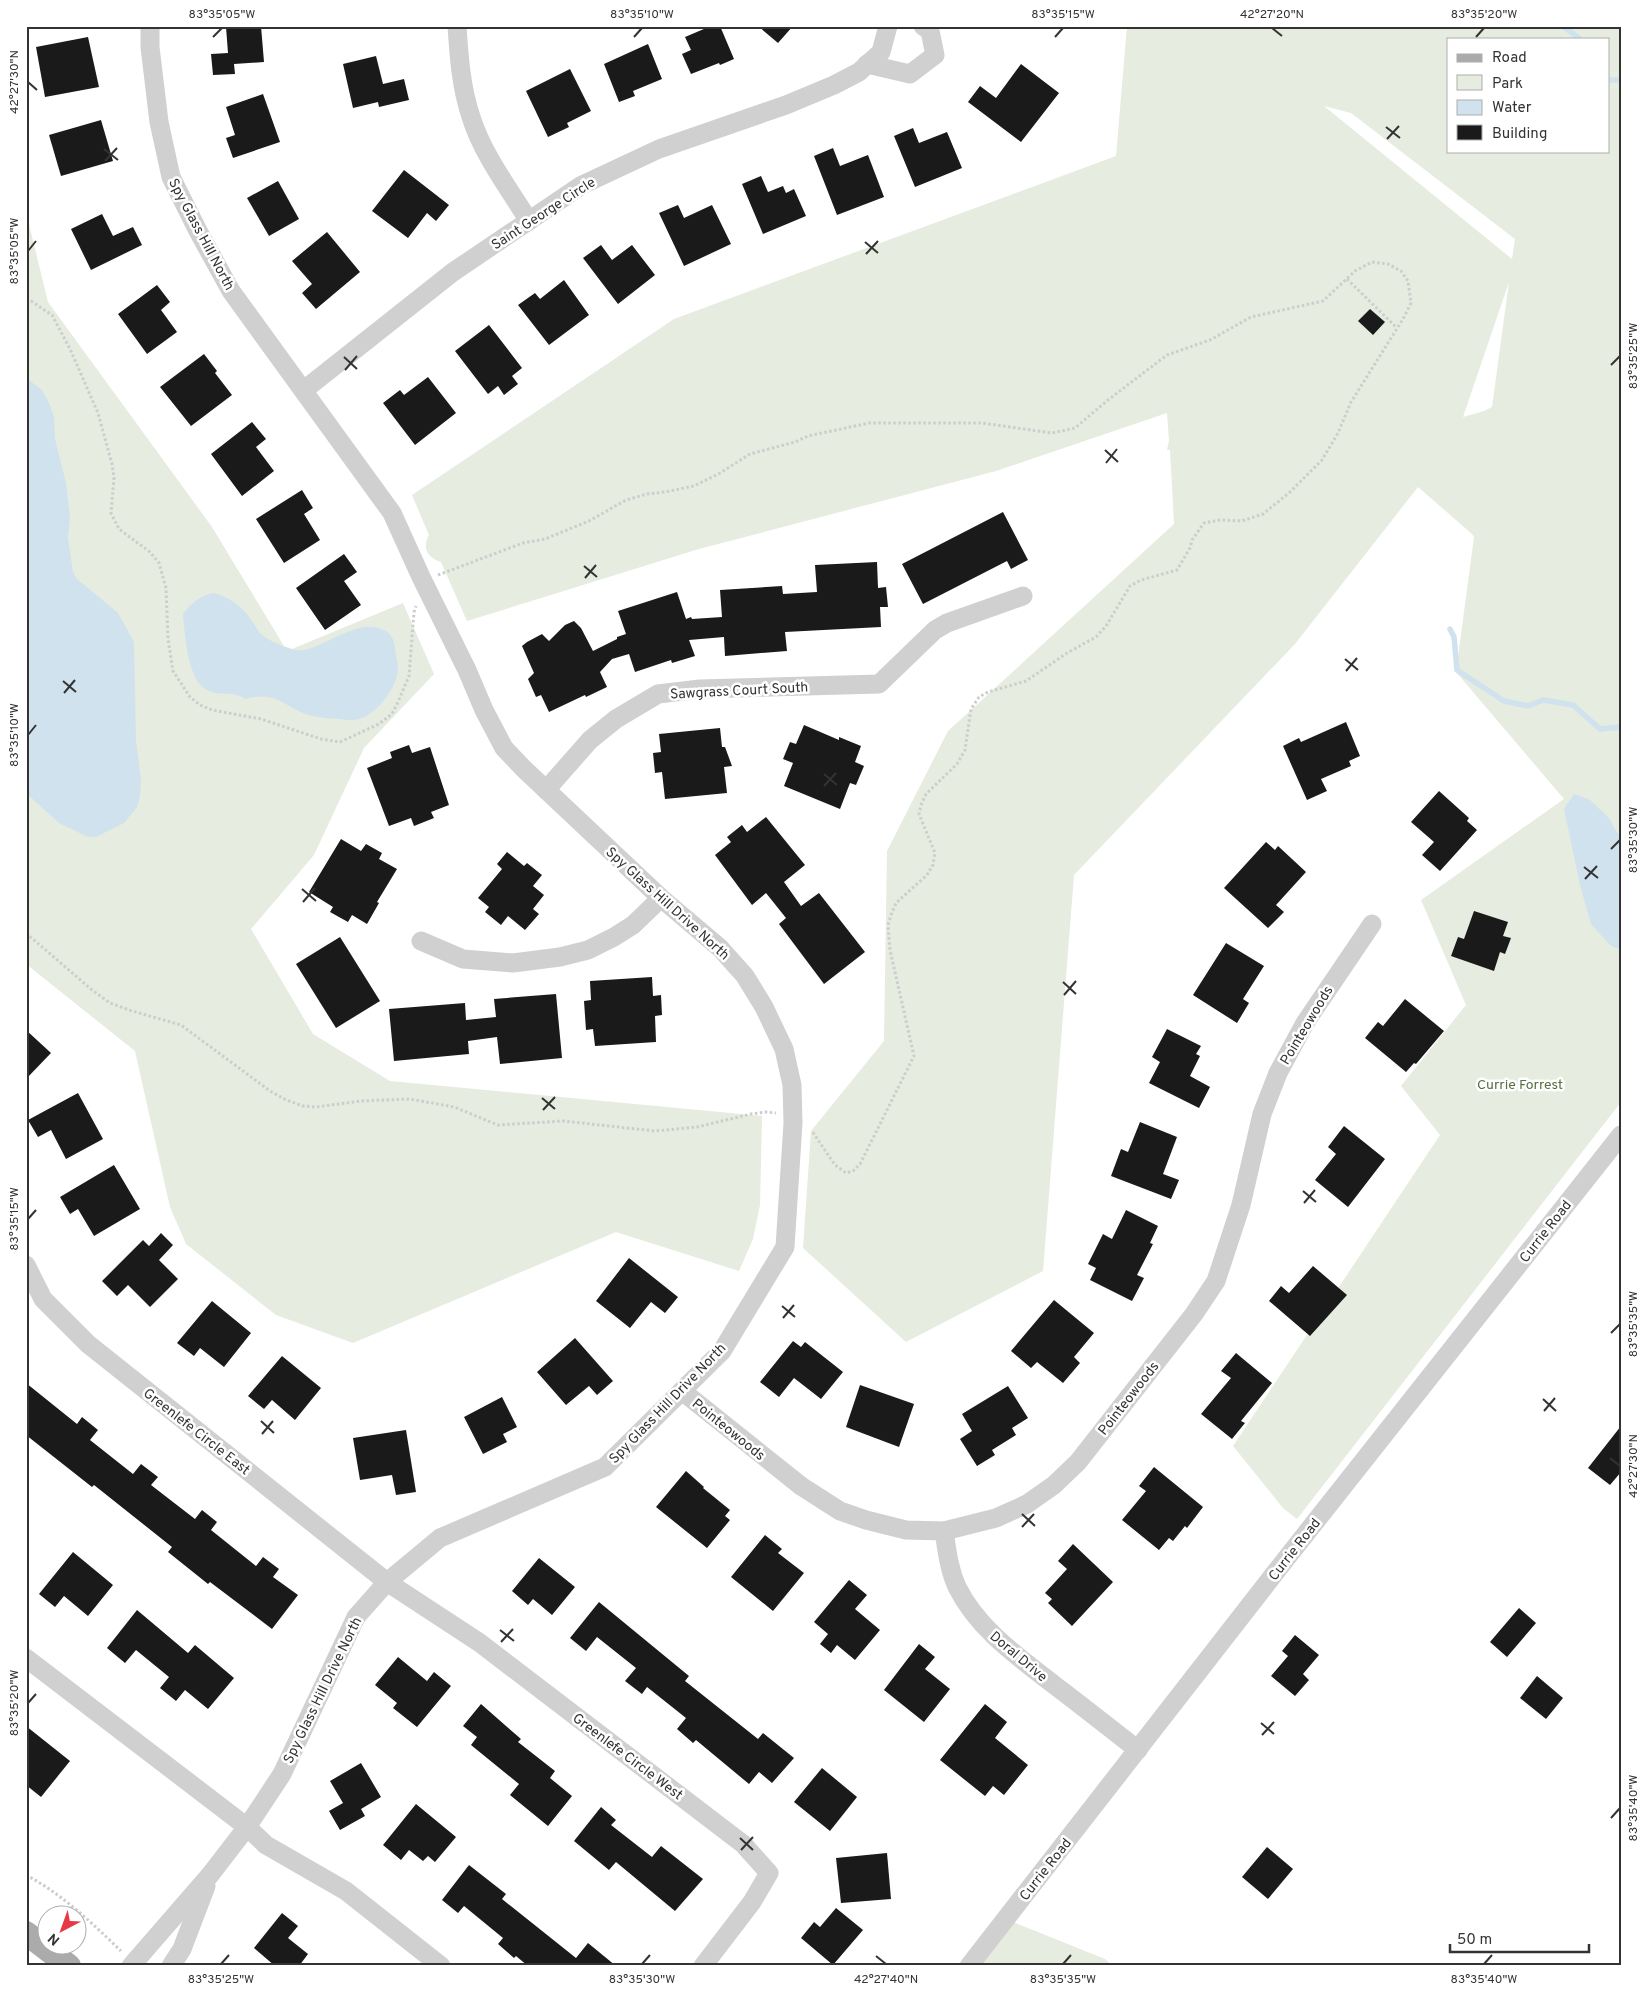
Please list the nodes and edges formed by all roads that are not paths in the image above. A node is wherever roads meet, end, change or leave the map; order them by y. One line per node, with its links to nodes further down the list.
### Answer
1 (150, 26): 7 (street, Spy Glass Hill North)
2 (457, 26): 6 (street)
3 (888, 26): 5 (street, Saint George Circle)
4 (923, 26): 5 (street)
5 (867, 64): 6 (street, Saint George Circle)
6 (529, 221): 7 (street, Saint George Circle)
7 (304, 390): 9 (street, Spy Glass Hill Drive North)
8 (1024, 596): 9 (street, Sawgrass Court South)
9 (546, 790): 10 (street, Spy Glass Hill Drive North)
10 (661, 898): 12 (street); 15 (street, Spy Glass Hill Drive North)
11 (1372, 924): 16 (street, Pointeowoods)
12 (421, 941)
13 (1621, 1135): 19 (street, Currie Road)
14 (26, 1265): 17 (street, Greenlefe Circle East)
15 (682, 1391): 16 (street, Pointeowoods); 17 (street, Spy Glass Hill Drive North)
16 (944, 1531): 19 (street, Doral Drive)
17 (387, 1582): 20 (street, Spy Glass Hill Drive North); 27 (street, Greenlefe Circle West)
18 (26, 1658): 20 (street)
19 (1138, 1750): 28 (street, Currie Road)
20 (247, 1827): 21 (street, Spy Glass Hill Drive North); 26 (street)
21 (210, 1875): 23 (street, Spy Glass Hill Drive North); 25 (street, Spy Glass Hill Drive North)
22 (26, 1933): 24 (main road)
23 (133, 1964)
24 (69, 1966)
25 (171, 1966)
26 (440, 1966)
27 (703, 1966)
28 (969, 1966)

